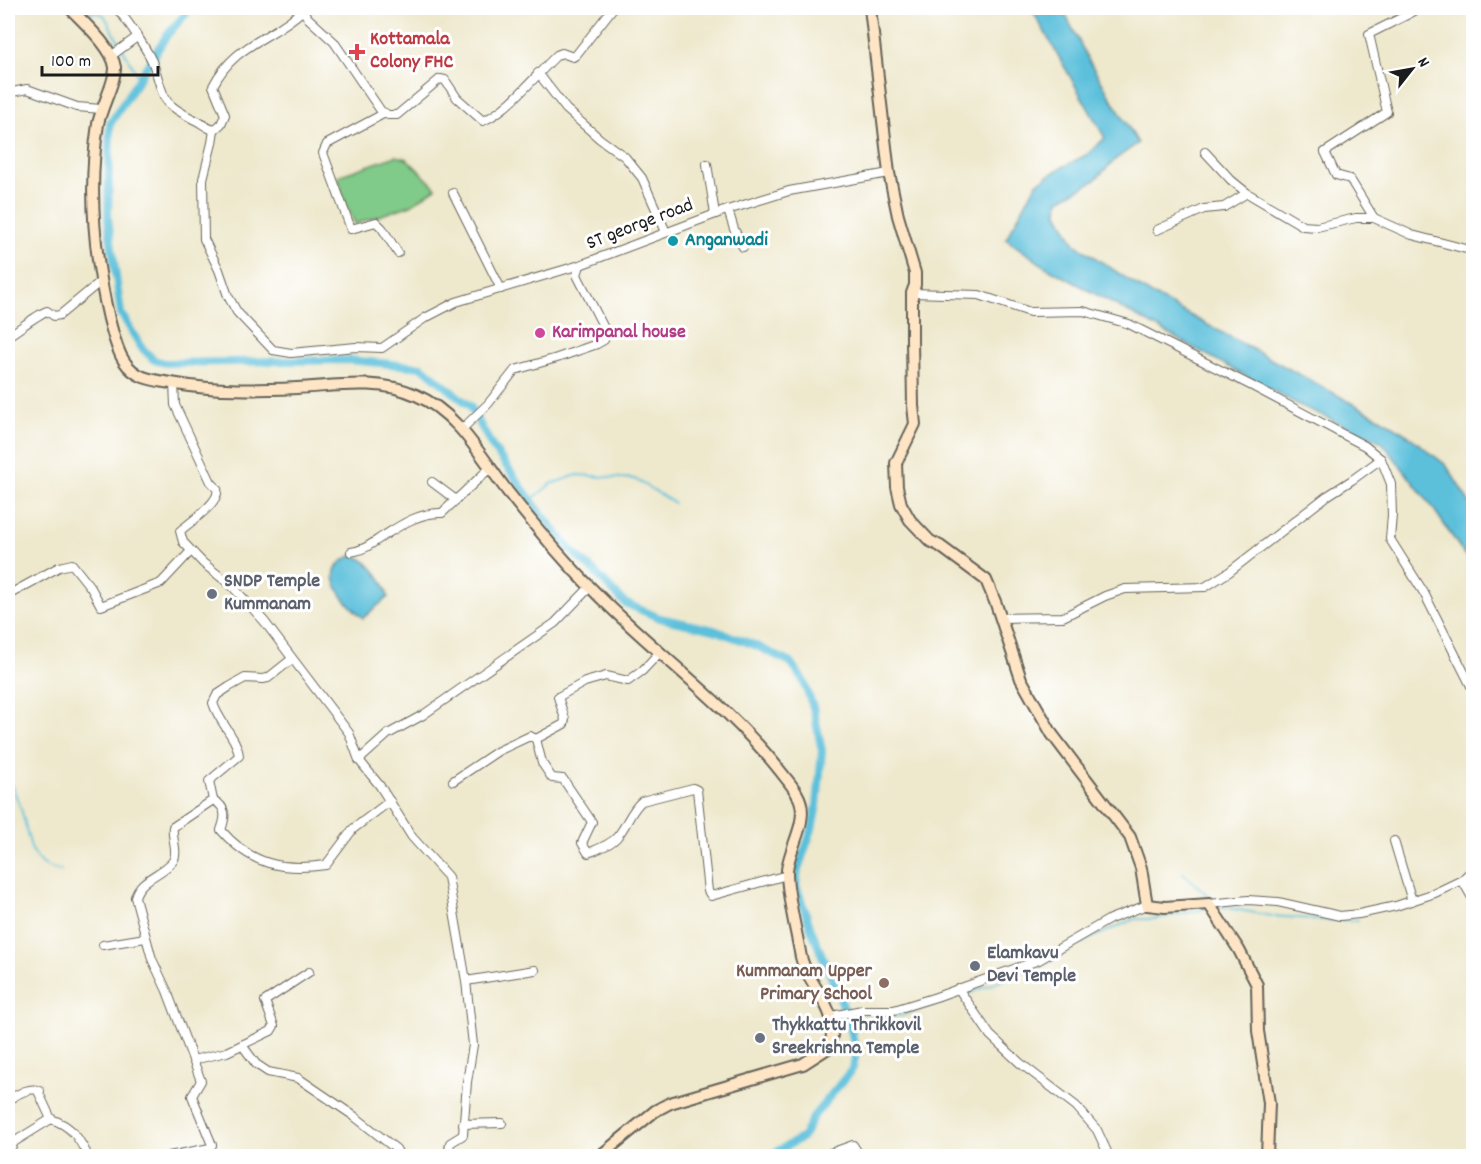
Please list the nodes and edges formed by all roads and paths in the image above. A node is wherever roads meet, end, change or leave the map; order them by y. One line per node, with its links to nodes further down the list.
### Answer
1 (70, 8): 8 (main road)
2 (116, 8): 7 (street)
3 (613, 8): 9 (street)
4 (870, 8): 16 (main road)
5 (1418, 8): 21 (street)
6 (302, 9): 12 (street); 13 (street)
7 (136, 37): 8 (street); 13 (street)
8 (111, 57): 11 (main road)
9 (538, 73): 12 (street); 23 (street)
10 (8, 93): 11 (street)
11 (101, 109): 28 (main road)
12 (385, 114): 26 (street)
13 (214, 130): 29 (street)
14 (1205, 152): 18 (street)
15 (707, 164): 20 (street)
16 (889, 173): 19 (street, ST george road); 30 (main road)
17 (453, 193): 29 (street)
18 (1247, 193): 21 (street); 22 (street)
19 (728, 210): 20 (street, ST george road); 24 (street)
20 (714, 214): 23 (street, ST george road)
21 (1374, 218): 25 (street)
22 (1157, 230)
23 (666, 232): 27 (street, ST george road)
24 (743, 247)
25 (1473, 251)
26 (398, 253)
27 (580, 266): 29 (street); 33 (street, ST george road)
28 (101, 281): 31 (street); 32 (main road)
29 (501, 289)
30 (912, 293): 34 (street); 42 (main road)
31 (8, 336)
32 (174, 383): 33 (main road); 38 (street)
33 (465, 427): 35 (main road)
34 (1381, 459): 42 (street); 45 (street)
35 (490, 467): 37 (street); 40 (main road)
36 (432, 482): 37 (street)
37 (456, 500): 39 (street)
38 (191, 551): 41 (street); 44 (street)
39 (351, 552)
40 (590, 587): 43 (main road); 47 (street)
41 (8, 595)
42 (1000, 618): 57 (main road)
43 (660, 652): 46 (street); 53 (main road)
44 (292, 659): 47 (street); 49 (street)
45 (1473, 692)
46 (536, 739): 48 (street); 53 (street)
47 (360, 760): 50 (street)
48 (453, 781)
49 (213, 800): 50 (street); 59 (street)
50 (390, 801): 63 (street)
51 (1394, 841): 55 (street)
52 (1473, 864): 54 (street)
53 (787, 875): 65 (main road)
54 (1462, 880): 55 (street); 56 (street)
55 (1412, 901): 58 (street)
56 (1473, 901)
57 (1147, 905): 58 (main road); 64 (street)
58 (1212, 905): 82 (main road)
59 (145, 938): 60 (street); 67 (street)
60 (103, 945)
61 (535, 970): 63 (street)
62 (309, 972): 66 (street)
63 (466, 981): 71 (street)
64 (958, 988): 65 (street); 81 (street)
65 (836, 1015): 78 (main road)
66 (242, 1046): 67 (street); 76 (street)
67 (193, 1060): 73 (street)
68 (8, 1100): 69 (street)
69 (51, 1119): 72 (street); 74 (street)
70 (502, 1123): 71 (street)
71 (463, 1124): 77 (street)
72 (8, 1153)
73 (178, 1155): 75 (street)
74 (88, 1156)
75 (169, 1156)
76 (400, 1156)
77 (448, 1156)
78 (600, 1156)
79 (822, 1156): 80 (street)
80 (860, 1156)
81 (1109, 1156)
82 (1267, 1156)

